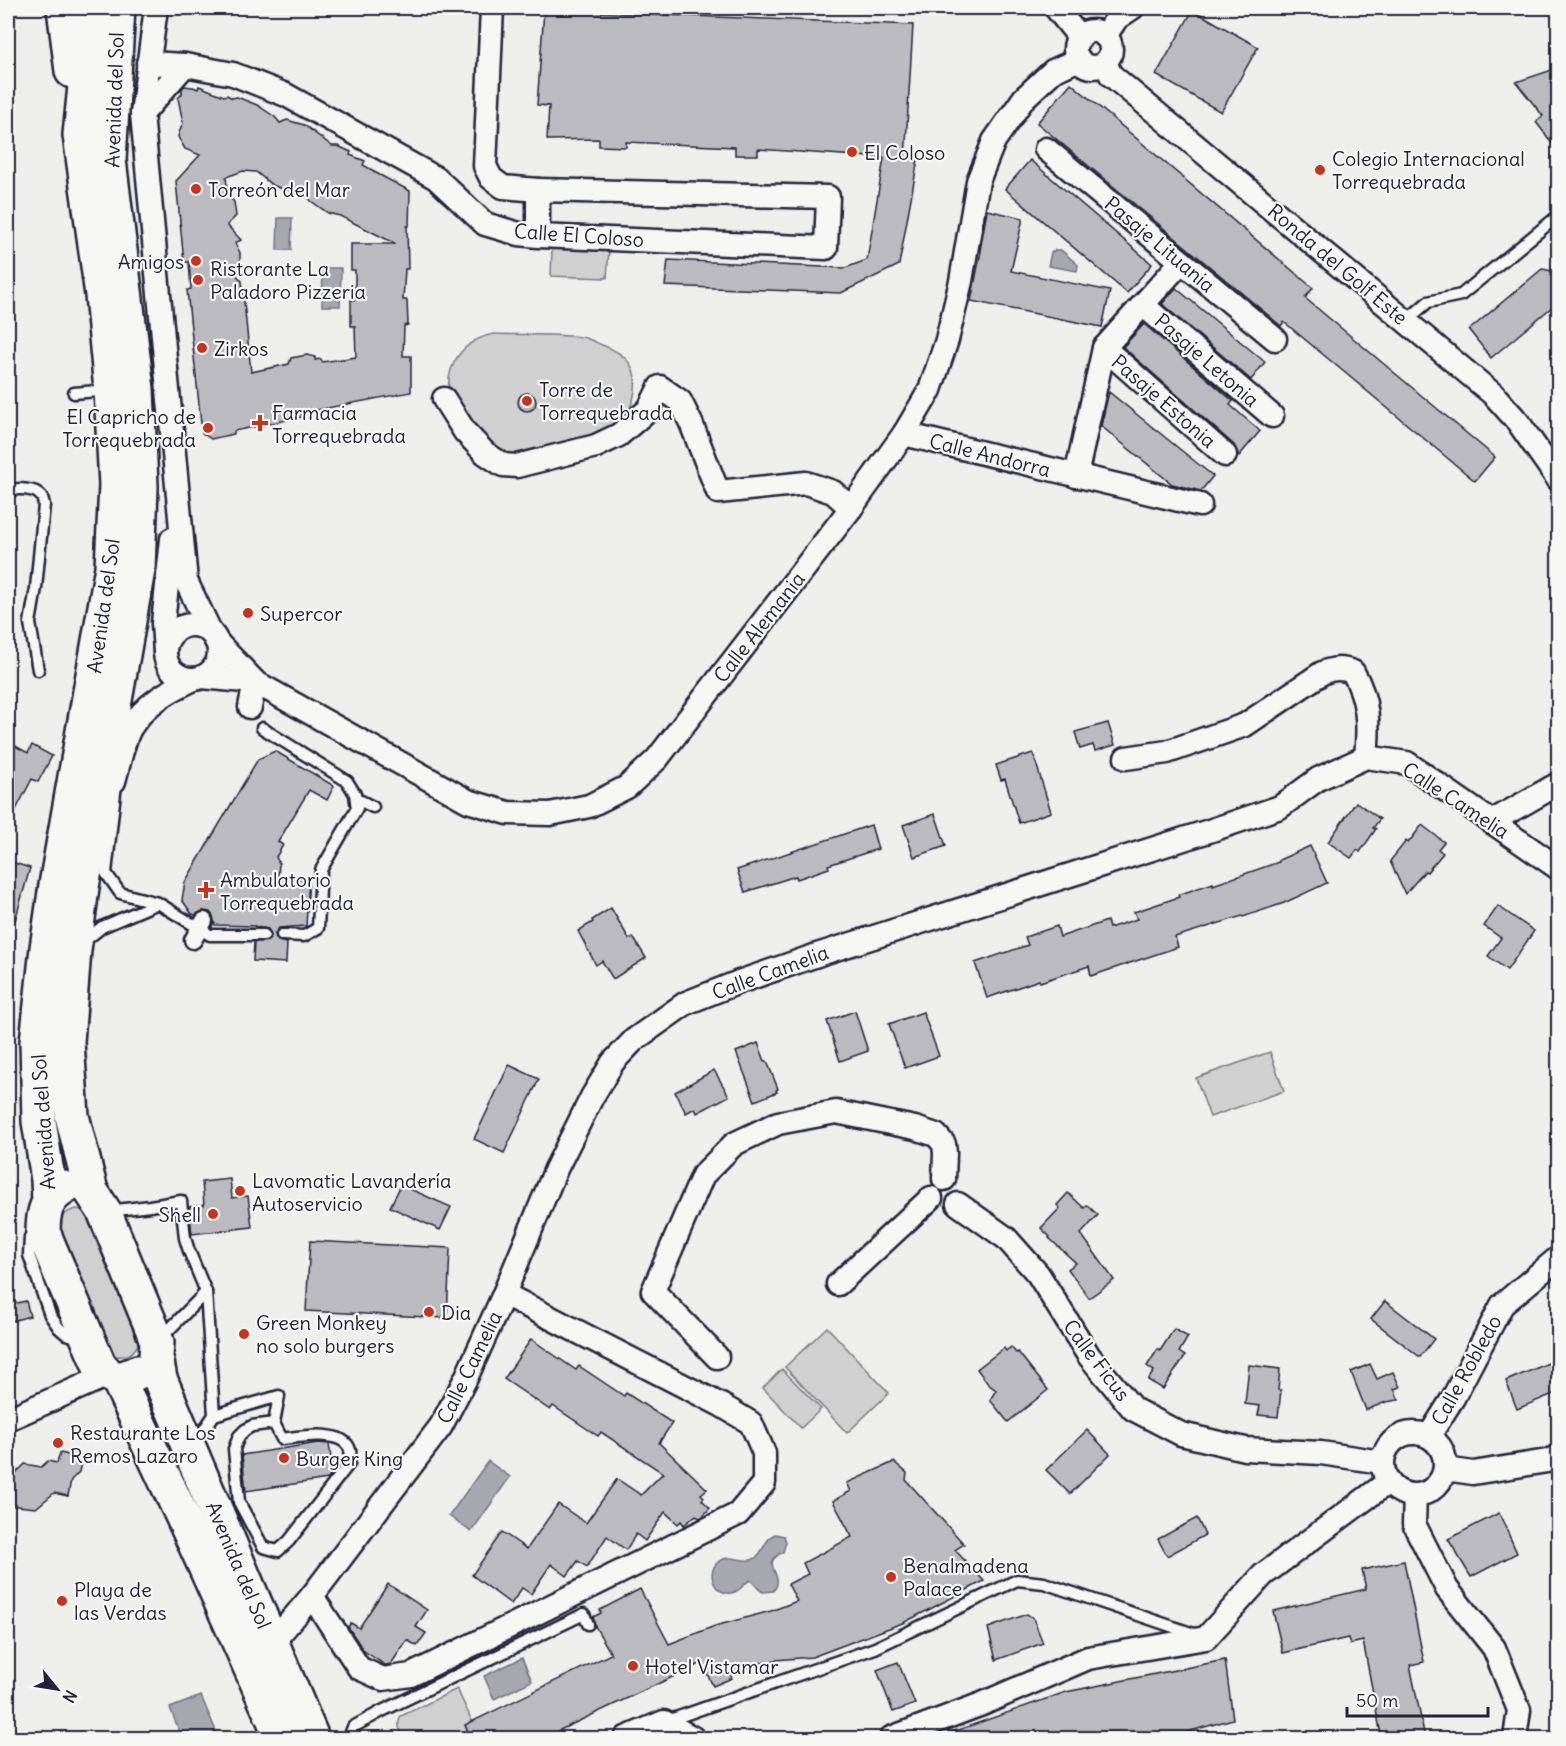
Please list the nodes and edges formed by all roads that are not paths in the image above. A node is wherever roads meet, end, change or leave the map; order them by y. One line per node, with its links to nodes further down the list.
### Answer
1 (64, 8): 14 (main road)
2 (93, 8): 14 (main road, Avenida del Sol)
3 (118, 8): 51 (main road, Avenida del Sol)
4 (492, 8): 16 (street)
5 (1056, 8): 9 (street)
6 (1132, 8): 8 (street)
7 (155, 14): 10 (street); 12 (street)
8 (1105, 36): 9 (street); 11 (street)
9 (1079, 48): 11 (street); 28 (street, Calle Alemania)
10 (148, 63): 12 (street, Calle El Coloso); 13 (street)
11 (1105, 63): 21 (street, Ronda del Golf Este)
12 (185, 65): 13 (street); 18 (street, Calle El Coloso)
13 (142, 114): 32 (street)
14 (81, 135): 24 (main road, Avenida del Sol)
15 (1046, 149): 19 (street, Pasaje Lituania)
16 (538, 190): 18 (street); 18 (street, Calle El Coloso)
17 (1558, 216): 21 (lane)
18 (528, 235)
19 (1181, 262): 20 (street, Calle Andorra); 22 (street, Pasaje Lituania)
20 (1143, 305): 23 (street, Calle Andorra); 27 (street, Pasaje Letonia)
21 (1406, 321): 31 (street, Ronda del Golf Este)
22 (1275, 339)
23 (1104, 348): 29 (street, Pasaje Estonia); 30 (street, Calle Andorra)
24 (111, 390): 25 (lane); 60 (main road, Avenida del Sol)
25 (74, 393)
26 (444, 399): 35 (street)
27 (1272, 416)
28 (904, 434): 30 (street, Calle Andorra); 35 (street, Calle Alemania)
29 (1225, 455)
30 (1076, 476): 34 (street, Calle Andorra)
31 (1558, 478)
32 (178, 481): 36 (street); 37 (street)
33 (8, 491): 38 (lane)
34 (1200, 505)
35 (851, 508): 40 (street, Calle Alemania)
36 (214, 637): 37 (street); 39 (street); 40 (street)
37 (165, 652): 39 (street)
38 (38, 670)
39 (198, 678): 40 (street, Calle Alemania); 45 (street)
40 (255, 682): 41 (street)
41 (250, 706)
42 (262, 728): 47 (lane)
43 (1366, 757): 44 (street); 49 (street, Calle Camelia); 64 (street, Calle Camelia)
44 (1126, 758)
45 (118, 767): 51 (street); 52 (lane)
46 (1558, 784): 49 (street)
47 (356, 801): 48 (lane); 54 (lane)
48 (373, 807)
49 (1491, 822): 50 (street, Calle Camelia)
50 (1558, 868)
51 (82, 887): 55 (main road, Avenida del Sol)
52 (158, 903): 53 (lane); 55 (lane)
53 (264, 935)
54 (282, 935)
55 (74, 950): 58 (main road, Avenida del Sol)
56 (944, 1179): 57 (street); 59 (street); 66 (street)
57 (931, 1198): 59 (street); 62 (street)
58 (98, 1201): 60 (main road); 63 (lane); 65 (main road, Avenida del Sol)
59 (958, 1204): 75 (street, Calle Ficus)
60 (46, 1209): 67 (main road, Avenida del Sol)
61 (1558, 1258): 71 (street, Calle Robledo)
62 (838, 1284)
63 (206, 1292): 65 (lane); 68 (lane)
64 (504, 1294): 77 (street, Calle Camelia); 77 (street)
65 (156, 1350): 67 (main road); 72 (main road, Avenida del Sol)
66 (717, 1357)
67 (113, 1377): 69 (street); 82 (main road, Avenida del Sol)
68 (214, 1415): 70 (lane); 72 (lane)
69 (8, 1419)
70 (274, 1423): 70 (lane)
71 (1429, 1436): 74 (street); 75 (street)
72 (189, 1446): 80 (main road, Avenida del Sol)
73 (1558, 1457): 74 (street)
74 (1445, 1469): 76 (street)
75 (1385, 1472): 76 (street); 79 (street)
76 (1415, 1496): 88 (street)
77 (312, 1596): 80 (street, Calle Camelia)
78 (588, 1624): 84 (lane)
79 (1206, 1638): 81 (lane); 87 (street)
80 (272, 1643): 83 (main road, Avenida del Sol)
81 (664, 1722): 85 (street); 86 (street)
82 (282, 1738)
83 (312, 1738)
84 (349, 1738)
85 (626, 1738)
86 (693, 1738)
87 (891, 1738)
88 (1515, 1738)

